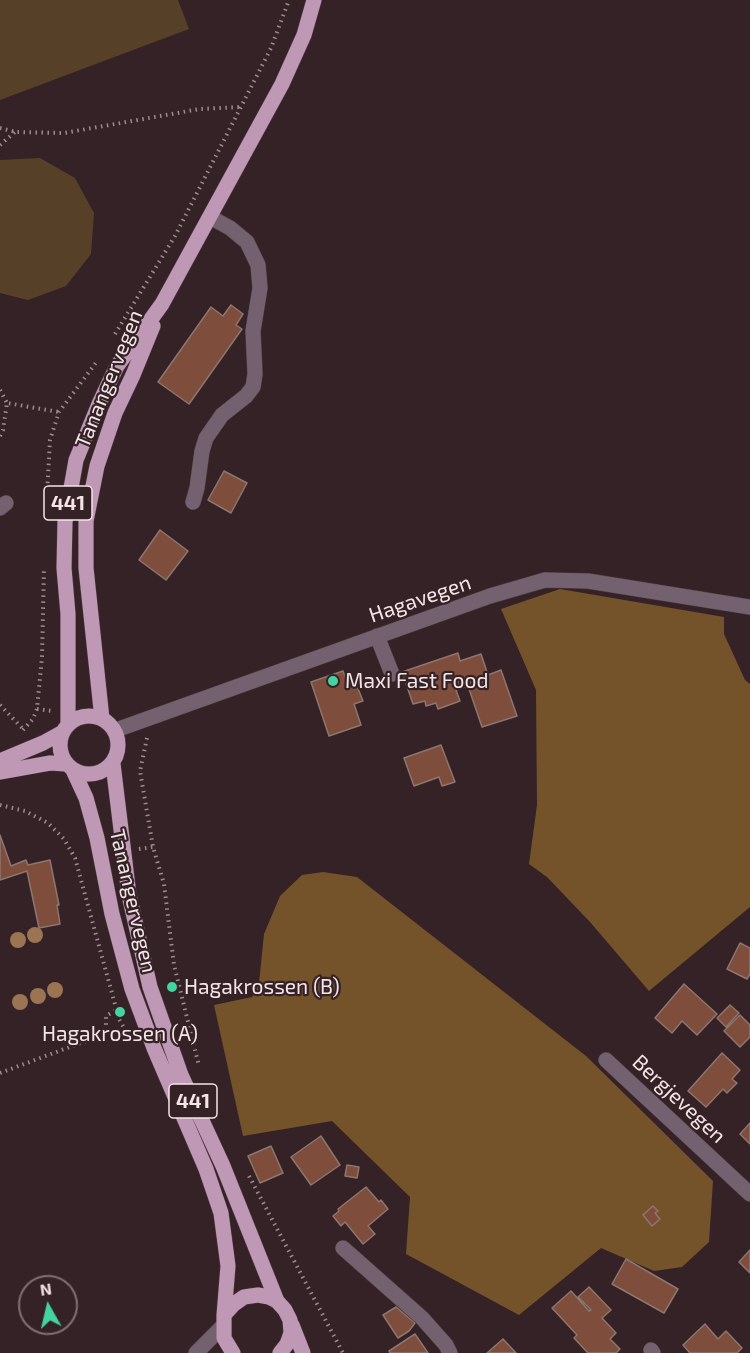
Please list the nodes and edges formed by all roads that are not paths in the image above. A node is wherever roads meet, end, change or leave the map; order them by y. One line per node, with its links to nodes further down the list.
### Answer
1 (314, 0): 2 (main road, Tanangervegen / 441)
2 (210, 217): 3 (main road, Tanangervegen / 441); 4 (street)
3 (162, 304): 8 (main road, Tanangervegen / 441); 9 (main road, Tanangervegen / 441)
4 (193, 502)
5 (750, 607): 6 (street, Hagavegen)
6 (377, 636): 7 (street); 10 (street, Hagavegen)
7 (392, 674)
8 (102, 719): 9 (main road); 10 (main road)
9 (66, 728): 11 (main road); 13 (main road, 441)
10 (116, 730): 12 (main road, 441)
11 (0, 761)
12 (113, 764): 13 (main road); 18 (main road, Tanangervegen / 441)
13 (70, 767): 14 (main road); 19 (main road, Tanangervegen / 441)
14 (0, 772)
15 (606, 1060): 16 (street, Bergjevegen)
16 (750, 1194)
17 (343, 1248): 25 (street)
18 (277, 1301): 19 (main road); 20 (main road, 441)
19 (223, 1320): 21 (street); 22 (main road, 441)
20 (290, 1320): 23 (main road); 24 (main road, 441)
21 (196, 1353)
22 (233, 1353)
23 (280, 1353)
24 (303, 1353)
25 (450, 1353)

